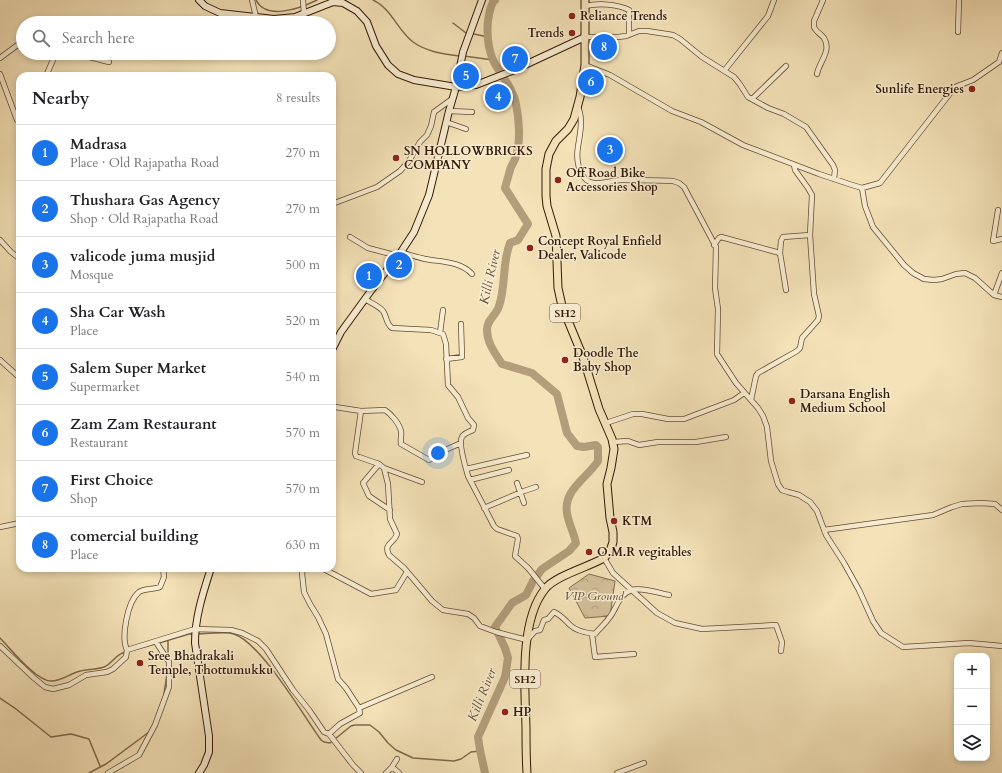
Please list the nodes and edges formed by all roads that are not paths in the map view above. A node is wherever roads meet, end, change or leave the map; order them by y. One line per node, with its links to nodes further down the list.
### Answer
1 (199, 0): 11 (main road)
2 (252, 0): 12 (street)
3 (303, 0): 10 (street)
4 (482, 0): 29 (main road)
5 (774, 0): 25 (street)
6 (823, 0): 28 (street)
7 (959, 0): 14 (street)
8 (343, 2): 10 (main road); 29 (main road)
9 (585, 3): 15 (street); 16 (main road, SH2)
10 (304, 14): 13 (main road)
11 (244, 16)
12 (256, 16)
13 (297, 16)
14 (958, 32)
15 (629, 35): 16 (street); 25 (street)
16 (585, 37): 23 (main road, SH2); 29 (main road)
17 (16, 46): 19 (street)
18 (1002, 53): 40 (street)
19 (0, 58)
20 (53, 60): 26 (street)
21 (102, 60): 22 (street)
22 (110, 62)
23 (585, 65): 32 (main road, SH2); 38 (street)
24 (786, 66): 31 (street)
25 (724, 71): 31 (street)
26 (48, 72)
27 (0, 74): 35 (street)
28 (817, 74)
29 (456, 87): 30 (main road)
30 (454, 98): 33 (main road); 41 (street)
31 (752, 100): 39 (street)
32 (577, 105): 47 (street); 68 (main road, SH2)
33 (449, 112): 34 (street); 36 (main road)
34 (472, 112)
35 (16, 117)
36 (446, 122): 37 (street); 49 (main road)
37 (466, 129)
38 (794, 165): 39 (street); 43 (street)
39 (834, 180): 40 (street)
40 (862, 188): 54 (street)
41 (336, 202)
42 (998, 210): 45 (street)
43 (810, 235): 48 (street); 65 (street)
44 (350, 236): 49 (street)
45 (1002, 239)
46 (0, 240): 50 (street)
47 (714, 244): 48 (street); 64 (street)
48 (780, 253): 53 (street)
49 (400, 254): 52 (street); 56 (main road)
50 (16, 256)
51 (1002, 273): 54 (street)
52 (472, 274)
53 (786, 290)
54 (994, 295): 55 (street)
55 (1002, 297)
56 (365, 299): 59 (street); 60 (main road)
57 (443, 310): 59 (street)
58 (461, 324): 61 (street)
59 (440, 333): 61 (street)
60 (336, 342)
61 (446, 359): 71 (street)
62 (0, 360): 63 (street)
63 (16, 374)
64 (744, 393): 65 (street); 68 (street)
65 (751, 400): 88 (street)
66 (336, 407): 67 (street)
67 (361, 411): 71 (street); 73 (street)
68 (606, 423): 70 (main road, SH2)
69 (726, 437): 70 (street)
70 (612, 442): 89 (main road, SH2)
71 (461, 443): 75 (street)
72 (527, 455): 75 (street)
73 (379, 464): 74 (street); 84 (street)
74 (384, 468): 78 (street); 84 (street)
75 (466, 469): 77 (street)
76 (509, 470): 77 (street)
77 (470, 480): 83 (street)
78 (422, 482)
79 (517, 483): 81 (street)
80 (536, 487): 81 (street)
81 (521, 492): 82 (street); 83 (street)
82 (524, 503)
83 (484, 508): 95 (street)
84 (390, 510): 94 (street)
85 (1002, 510): 88 (street)
86 (16, 524): 87 (street)
87 (0, 527)
88 (824, 530): 103 (street)
89 (604, 558): 95 (main road, SH2); 96 (street)
90 (163, 572): 104 (street)
91 (209, 572): 98 (main road)
92 (303, 572): 108 (street)
93 (330, 572): 94 (street)
94 (407, 572): 100 (street)
95 (545, 589): 100 (main road, SH2)
96 (632, 590): 97 (street); 99 (street); 105 (street)
97 (669, 595)
98 (195, 630): 101 (street); 109 (street); 114 (main road)
99 (592, 634): 100 (street); 106 (street)
100 (527, 640): 118 (main road, SH2)
101 (158, 643): 104 (street); 113 (street)
102 (0, 646): 104 (street)
103 (1002, 646)
104 (127, 650)
105 (781, 651)
106 (634, 654)
107 (432, 677): 108 (street)
108 (360, 708): 109 (street)
109 (332, 737): 115 (street)
110 (397, 759): 112 (street)
111 (644, 762): 119 (street)
112 (392, 767): 116 (street); 117 (street)
113 (108, 773)
114 (199, 773)
115 (361, 773)
116 (386, 773)
117 (399, 773)
118 (527, 773)
119 (616, 773)

